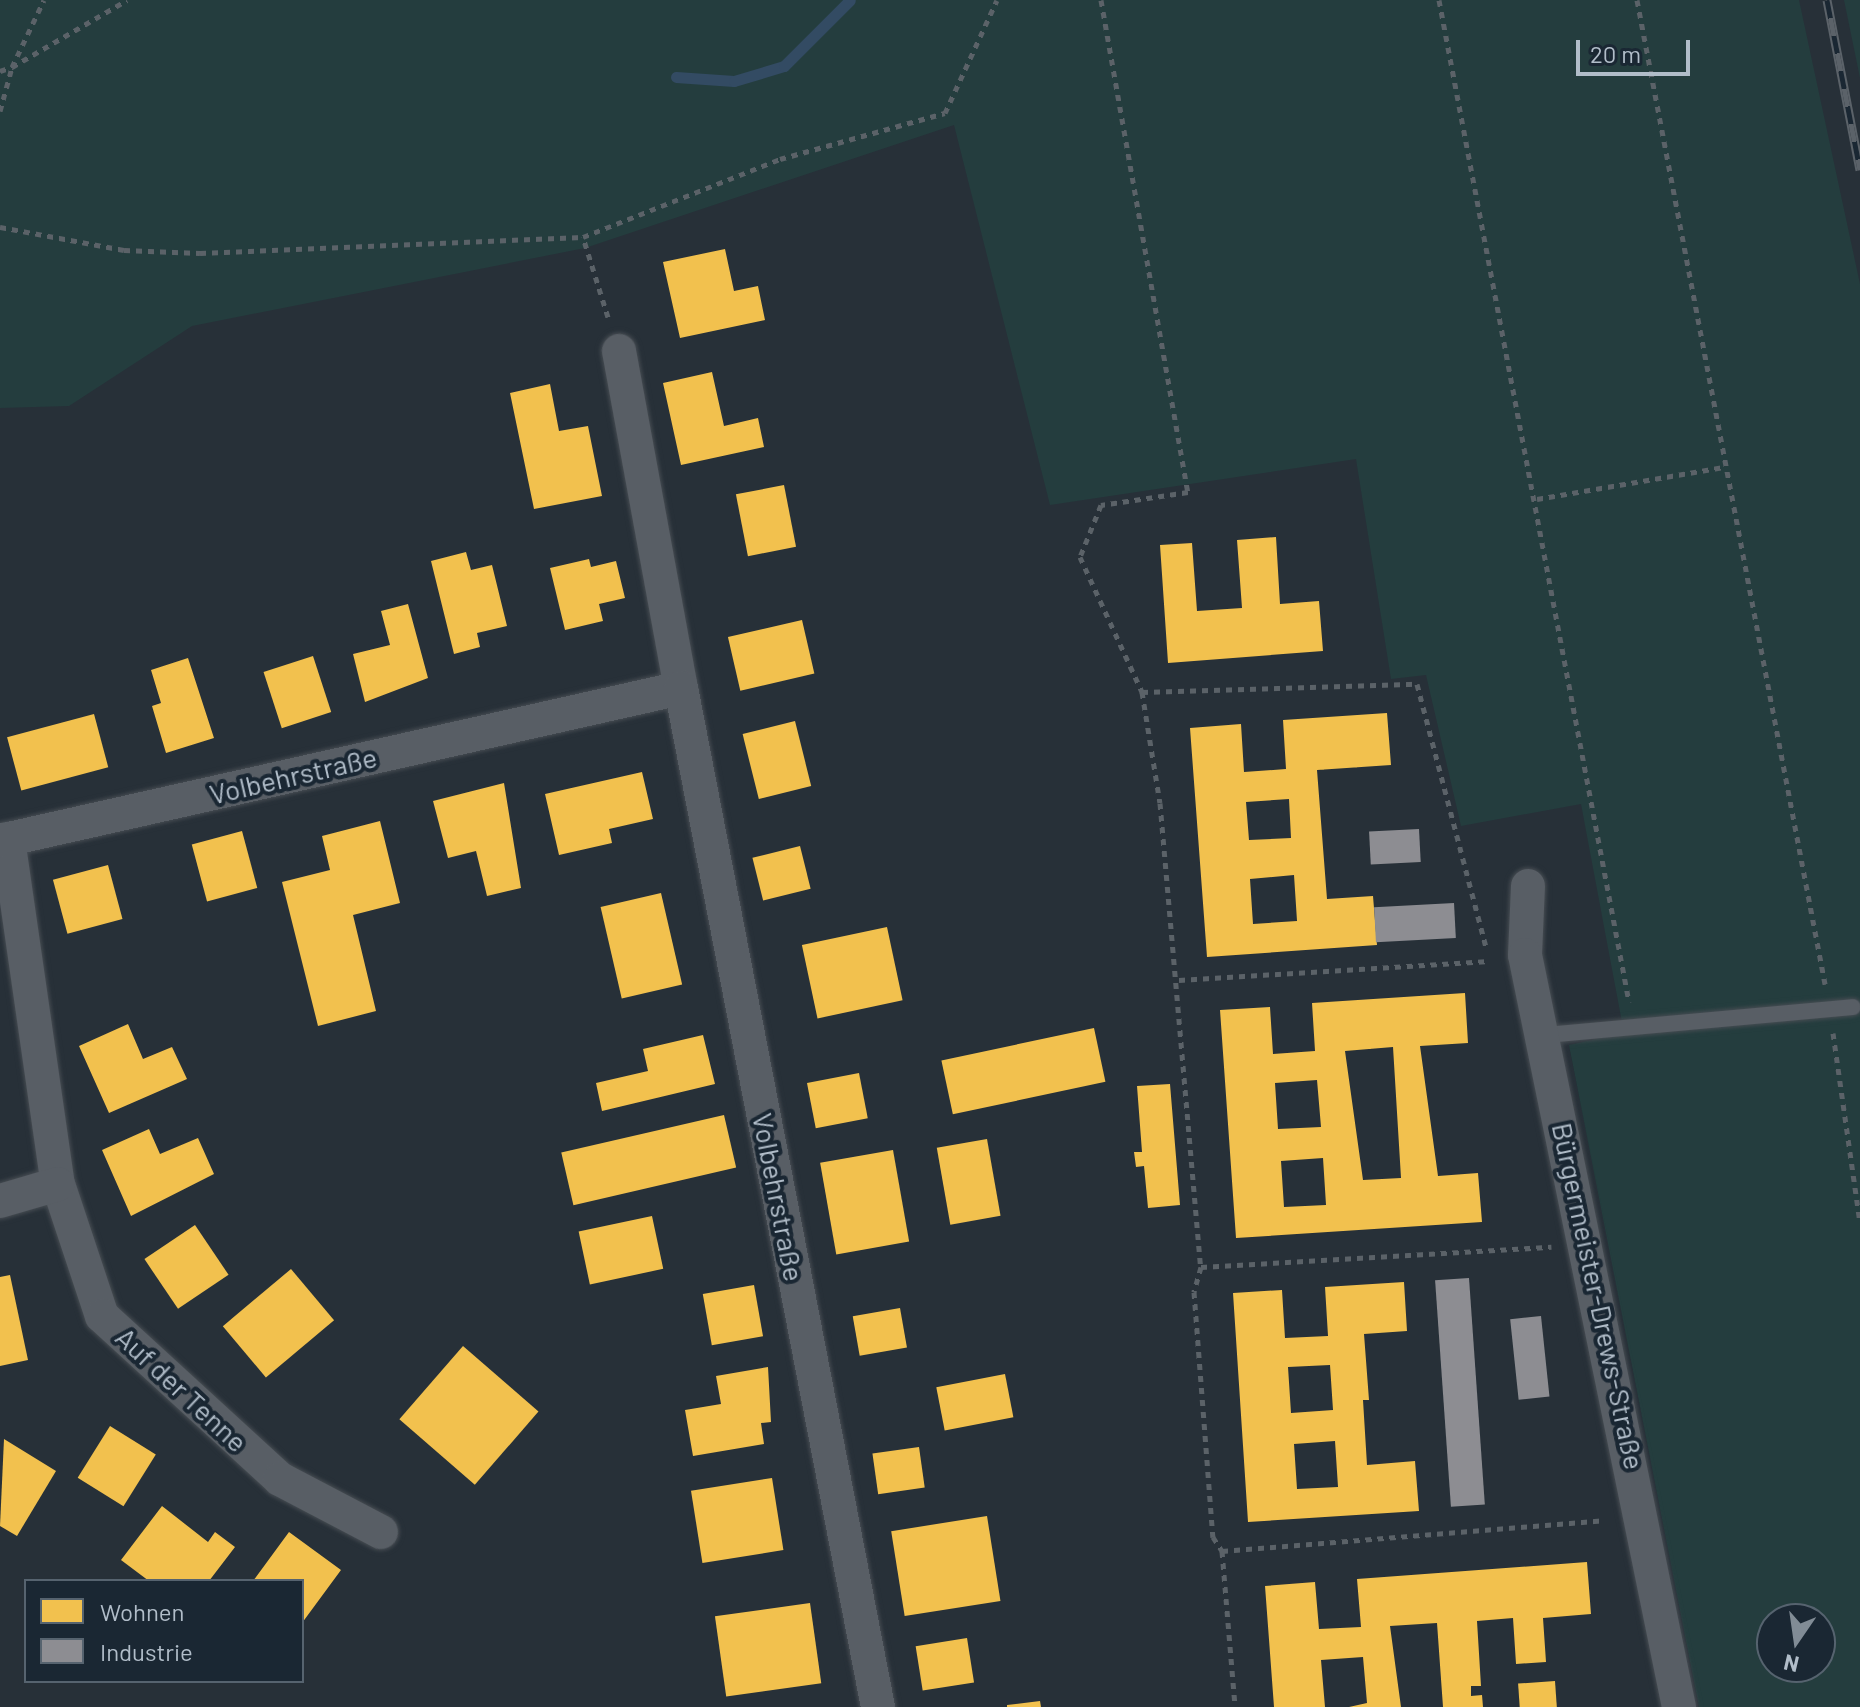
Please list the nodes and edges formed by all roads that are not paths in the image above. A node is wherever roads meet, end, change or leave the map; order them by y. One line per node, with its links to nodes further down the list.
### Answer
1 (619, 351): 2 (street, Volbehrstraße)
2 (681, 688): 3 (street, Volbehrstraße); 10 (street, Volbehrstraße)
3 (4, 840): 7 (street, Auf der Tenne)
4 (1528, 886): 6 (street, Bürgermeister-Drews-Straße)
5 (1853, 1007): 6 (lane)
6 (1546, 1035): 11 (street, Bürgermeister-Drews-Straße)
7 (58, 1184): 8 (street); 9 (street, Auf der Tenne)
8 (0, 1201)
9 (381, 1532)
10 (878, 1707)
11 (1679, 1707)

